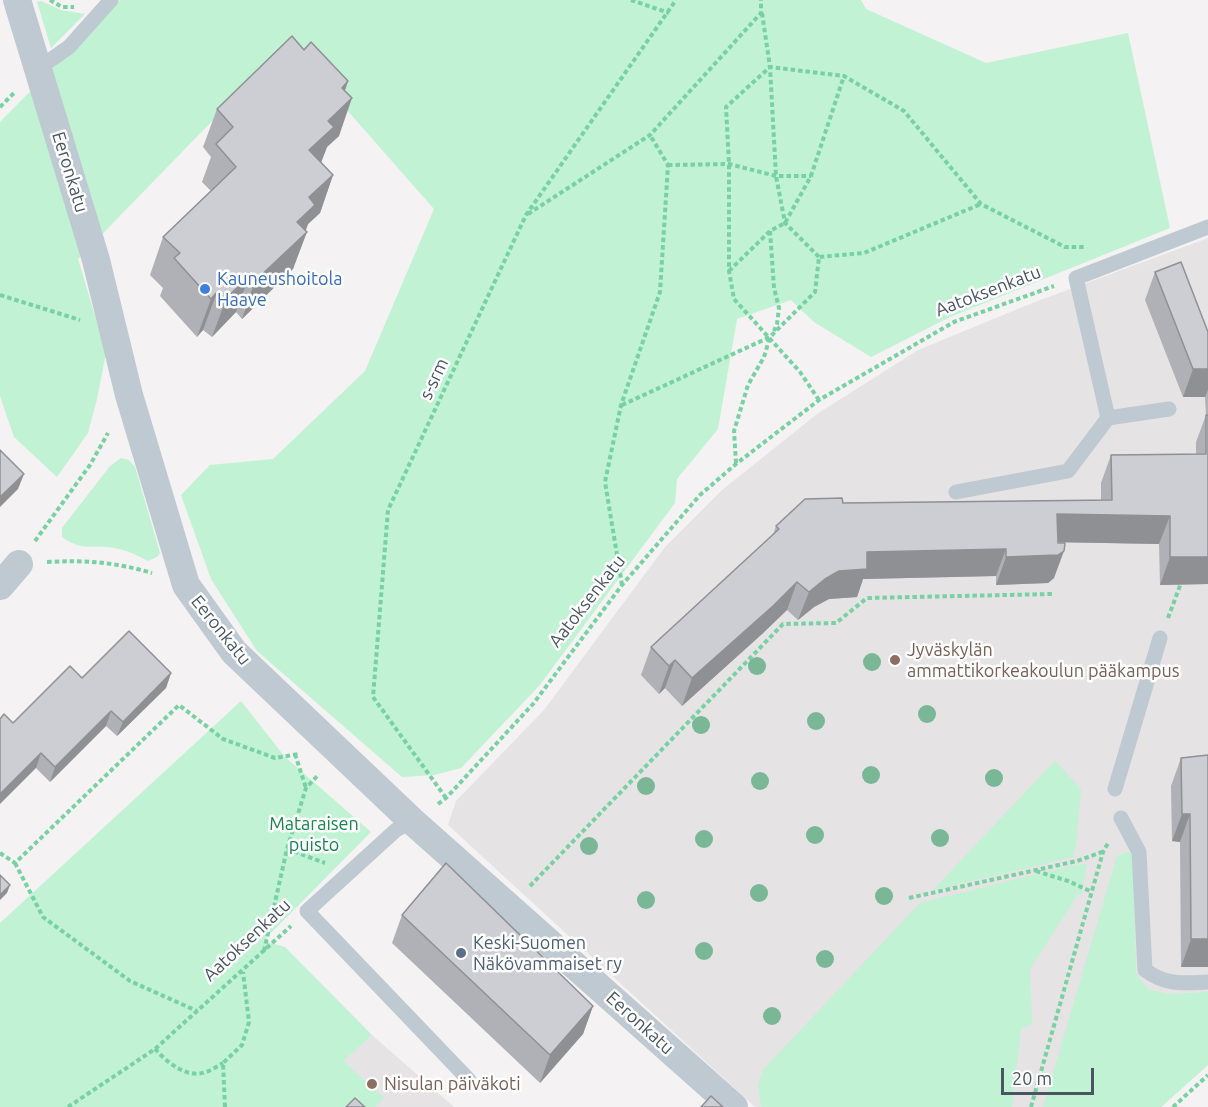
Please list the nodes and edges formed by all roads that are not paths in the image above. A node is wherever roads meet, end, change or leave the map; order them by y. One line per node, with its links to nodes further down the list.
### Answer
1 (17, 0): 3 (street, Eeronkatu)
2 (111, 0): 3 (lane)
3 (39, 68): 13 (street, Eeronkatu)
4 (1208, 227): 6 (lane)
5 (1169, 409): 6 (lane)
6 (1108, 418): 7 (lane)
7 (956, 492)
8 (19, 564): 9 (street)
9 (0, 586)
10 (1160, 638): 11 (lane)
11 (1115, 789)
12 (1121, 818): 14 (lane)
13 (412, 820): 15 (lane, Aatoksenkatu); 16 (street, Eeronkatu)
14 (1208, 982)
15 (469, 1080)
16 (734, 1107)

